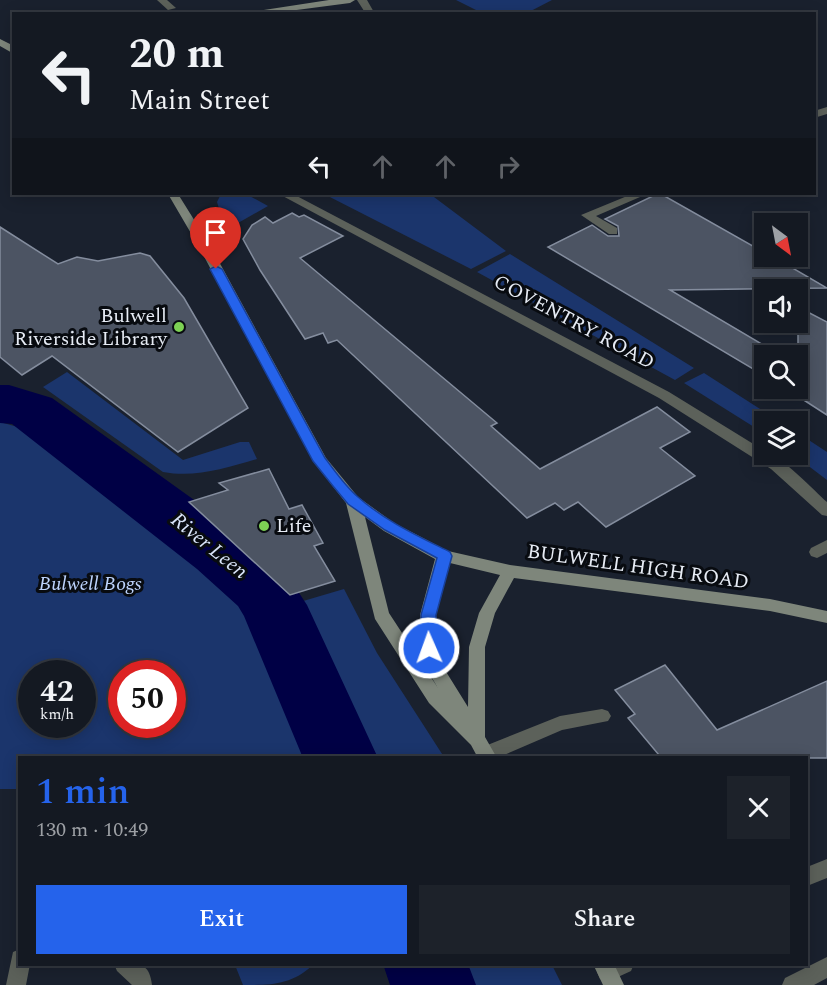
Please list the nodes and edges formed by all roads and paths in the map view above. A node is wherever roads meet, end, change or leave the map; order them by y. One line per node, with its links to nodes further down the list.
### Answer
1 (162, 0): 3 (street)
2 (350, 0): 4 (main road)
3 (171, 8)
4 (257, 12)
5 (174, 195): 9 (main road)
6 (287, 195): 10 (street, COVENTRY ROAD)
7 (626, 196): 8 (street)
8 (613, 231)
9 (353, 501): 11 (main road, BULWELL HIGH ROAD); 15 (main road)
10 (827, 511)
11 (444, 556): 12 (main road, BULWELL HIGH ROAD); 15 (main road)
12 (510, 571): 13 (main road, BULWELL HIGH ROAD); 15 (main road)
13 (827, 616)
14 (602, 716): 15 (street)
15 (484, 750)
16 (827, 868): 17 (street)
17 (808, 877)
18 (19, 966): 21 (street)
19 (127, 966): 22 (street)
20 (827, 967): 23 (street)
21 (16, 985)
22 (142, 985)
23 (792, 985)

